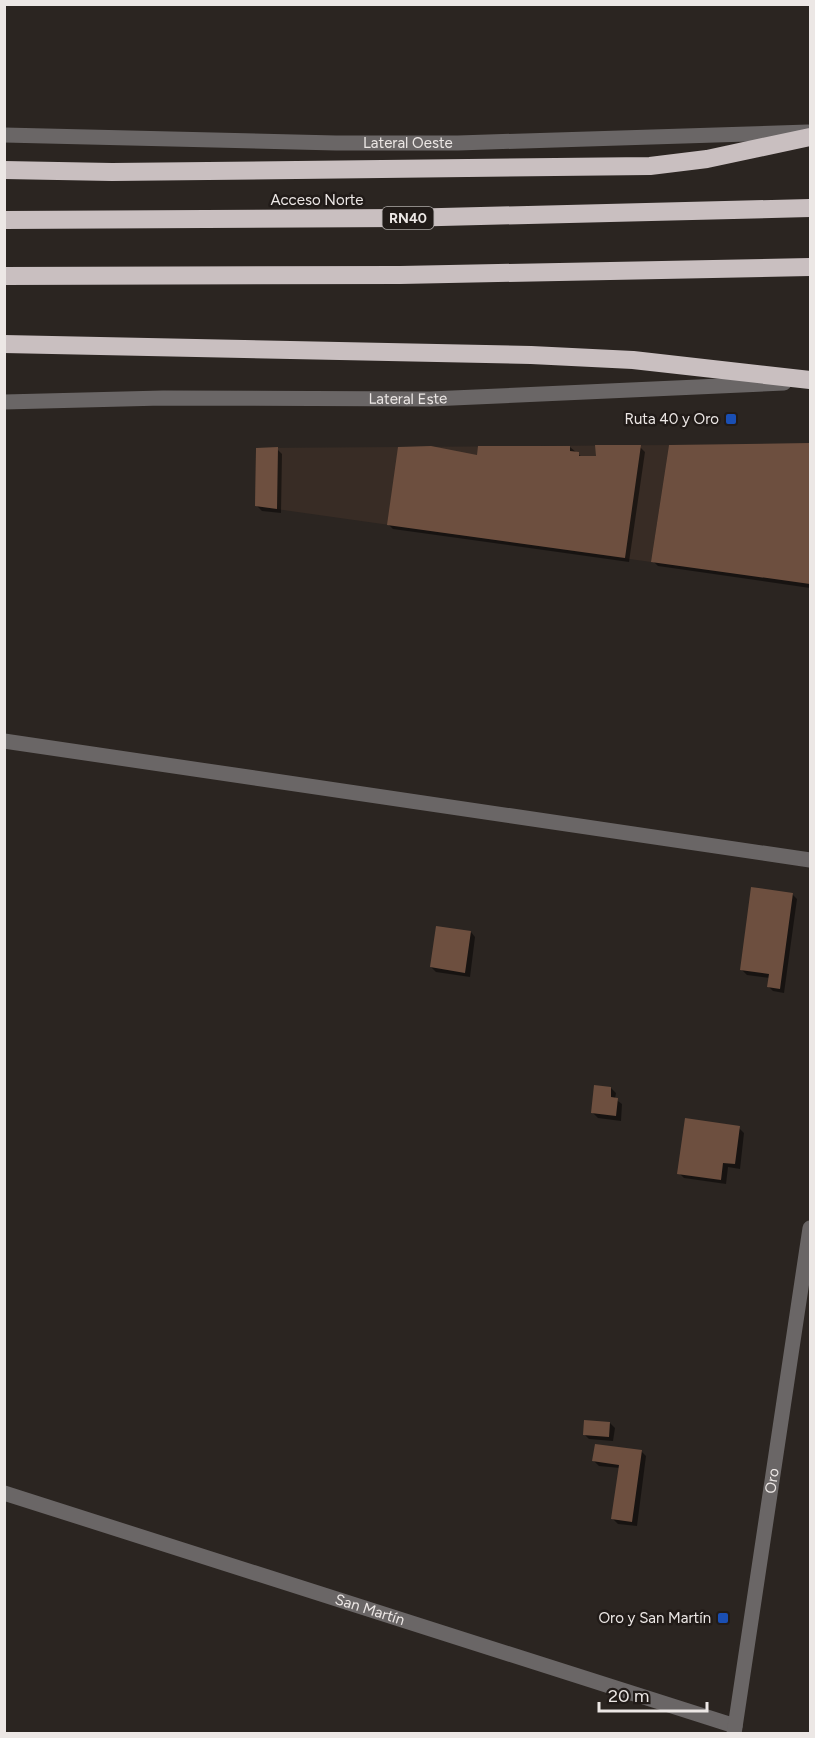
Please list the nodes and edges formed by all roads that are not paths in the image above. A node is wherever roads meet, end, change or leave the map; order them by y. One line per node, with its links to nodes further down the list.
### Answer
1 (810, 132): 2 (street, Lateral Oeste)
2 (4, 135)
3 (810, 137): 4 (highway)
4 (4, 170)
5 (810, 208): 6 (highway, Acceso Norte / RN40)
6 (4, 220)
7 (810, 267): 8 (highway)
8 (4, 276)
9 (4, 344): 10 (highway)
10 (810, 381): 11 (street, Lateral Este)
11 (4, 402)
12 (4, 741): 13 (street)
13 (810, 860)
14 (810, 1228): 16 (street, Oro)
15 (4, 1492): 16 (street, San Martín)
16 (735, 1730)

